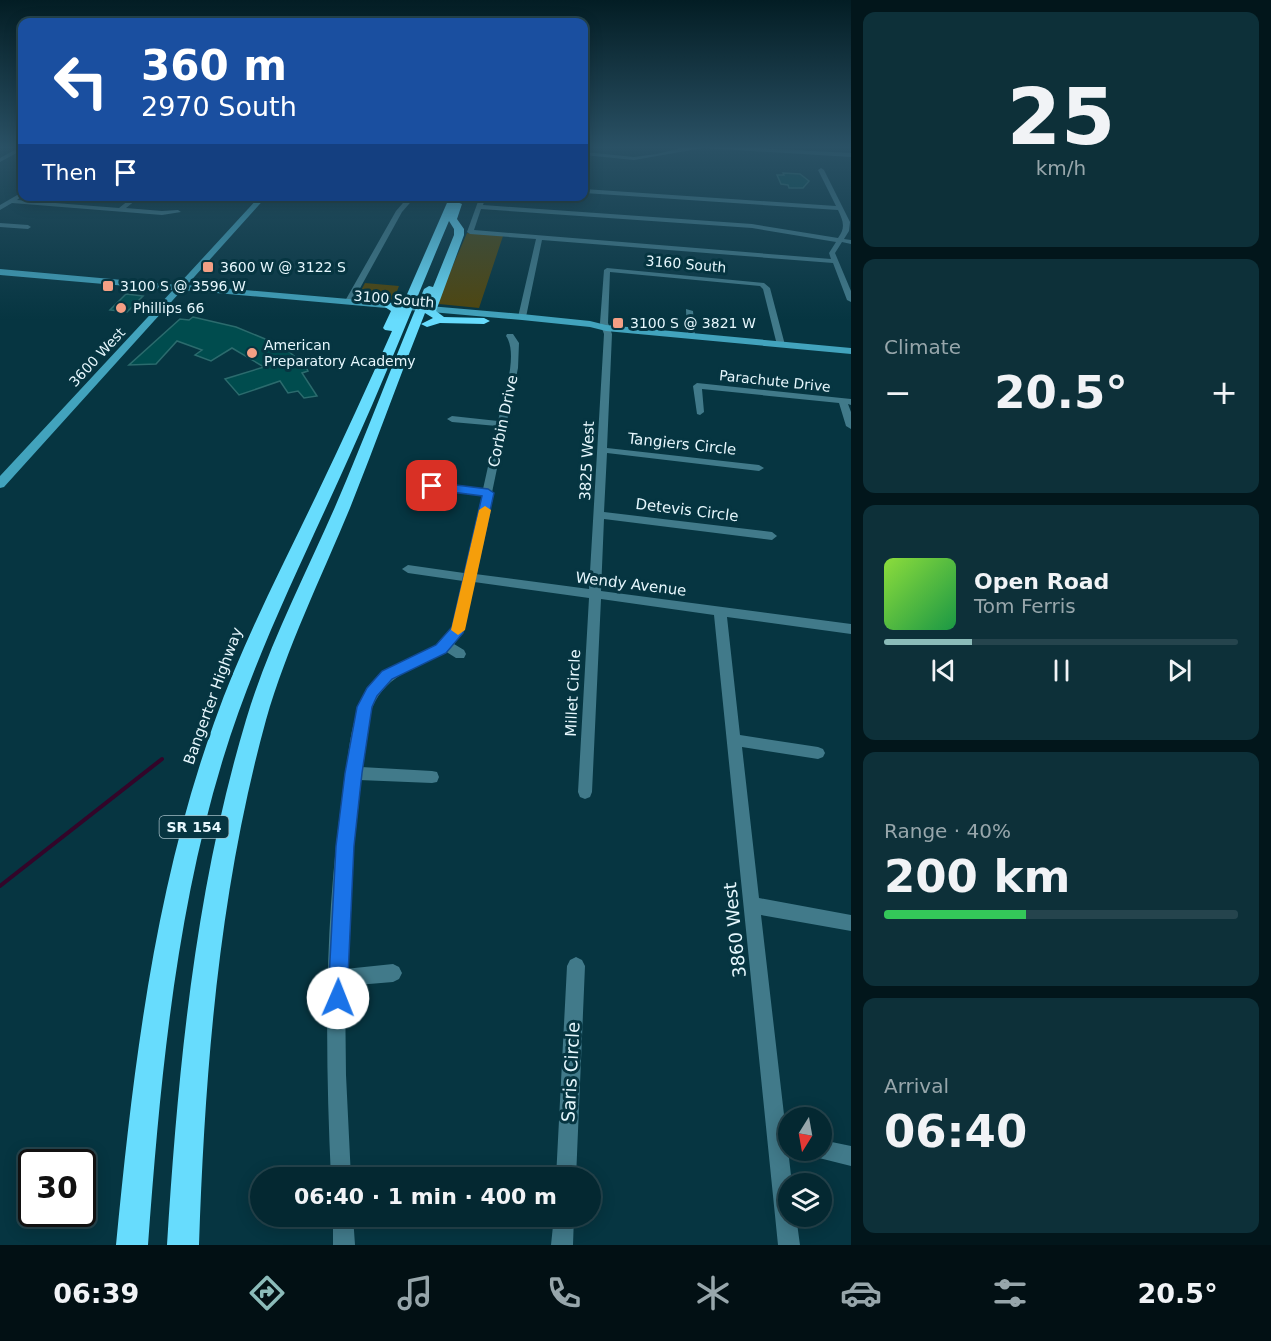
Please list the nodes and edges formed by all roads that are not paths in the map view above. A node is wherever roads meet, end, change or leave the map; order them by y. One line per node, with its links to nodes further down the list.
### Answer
1 (54, 204): 13 (street)
2 (127, 204): 13 (street)
3 (257, 204): 25 (main road, 3600 West)
4 (406, 204): 27 (street)
5 (452, 204): 21 (highway, SR 154)
6 (457, 204): 16 (highway)
7 (465, 204): 16 (highway, SR 154)
8 (480, 204): 11 (street)
9 (782, 204): 12 (street)
10 (839, 204): 12 (street)
11 (479, 207): 18 (street); 19 (street)
12 (841, 208): 19 (street)
13 (121, 209): 14 (street)
14 (178, 212)
15 (0, 225): 17 (street)
16 (456, 225): 28 (highway, SR 154)
17 (28, 227)
18 (539, 238): 22 (street); 31 (street)
19 (839, 240): 20 (street); 22 (street)
20 (851, 242)
21 (434, 246): 28 (highway, SR 154); 28 (highway)
22 (834, 261): 26 (street)
23 (608, 270): 33 (street, 3825 West); 37 (street, 3160 South)
24 (0, 272): 25 (main road, 3100 South)
25 (180, 288): 27 (main road, 3100 South); 28 (main road, 3100 South); 47 (main road, 3600 West)
26 (851, 300)
27 (349, 301): 28 (main road, 3100 South)
28 (409, 310): 30 (highway); 31 (main road, 3100 South); 34 (highway, SR 154); 44 (highway)
29 (689, 311): 36 (street)
30 (439, 317): 32 (main road, 3100 South)
31 (522, 317): 33 (main road, 3100 South)
32 (484, 321): 33 (main road, 3100 South); 34 (highway)
33 (606, 328): 36 (main road, 3100 South); 45 (street, 3825 West)
34 (411, 334): 54 (highway, SR 154)
35 (510, 336): 42 (street, Corbin Drive)
36 (691, 336): 37 (main road, 3100 South)
37 (781, 345): 38 (main road, 3100 South)
38 (851, 351)
39 (847, 401): 40 (street, Parachute Drive); 43 (street)
40 (700, 412)
41 (452, 419): 42 (street)
42 (503, 424): 49 (street, Corbin Drive)
43 (851, 426)
44 (351, 435): 54 (highway); 78 (highway, Bangerter Highway / SR 154)
45 (602, 450): 46 (street, Tangiers Circle); 50 (street, 3825 West)
46 (759, 468)
47 (0, 484)
48 (432, 486): 49 (street)
49 (488, 493): 53 (street, Corbin Drive)
50 (599, 515): 51 (street, Detevis Circle); 55 (street, 3825 West)
51 (772, 536)
52 (408, 569): 53 (street, Wendy Avenue)
53 (470, 578): 55 (street, Wendy Avenue); 58 (street, Corbin Drive)
54 (306, 590): 79 (highway, SR 154)
55 (594, 594): 56 (street, Wendy Avenue); 64 (street, Millet Circle)
56 (720, 611): 57 (street, Wendy Avenue); 60 (street, 3860 West)
57 (851, 629)
58 (446, 645): 59 (street); 62 (street)
59 (460, 654)
60 (734, 740): 61 (street); 65 (street, 3860 West)
61 (818, 753)
62 (354, 773): 63 (street); 69 (street)
63 (432, 777)
64 (585, 792)
65 (752, 904): 66 (street); 70 (street, 3860 West)
66 (851, 922)
67 (576, 966): 75 (street, Saris Circle)
68 (393, 973): 69 (street)
69 (338, 978): 74 (street)
70 (779, 1107)
71 (832, 1152): 72 (street)
72 (851, 1156)
73 (784, 1161): 82 (street, 3860 West)
74 (340, 1167)
75 (567, 1167)
76 (343, 1227): 80 (street)
77 (563, 1227): 81 (street)
78 (132, 1245)
79 (183, 1245)
80 (344, 1245)
81 (562, 1245)
82 (789, 1245)

